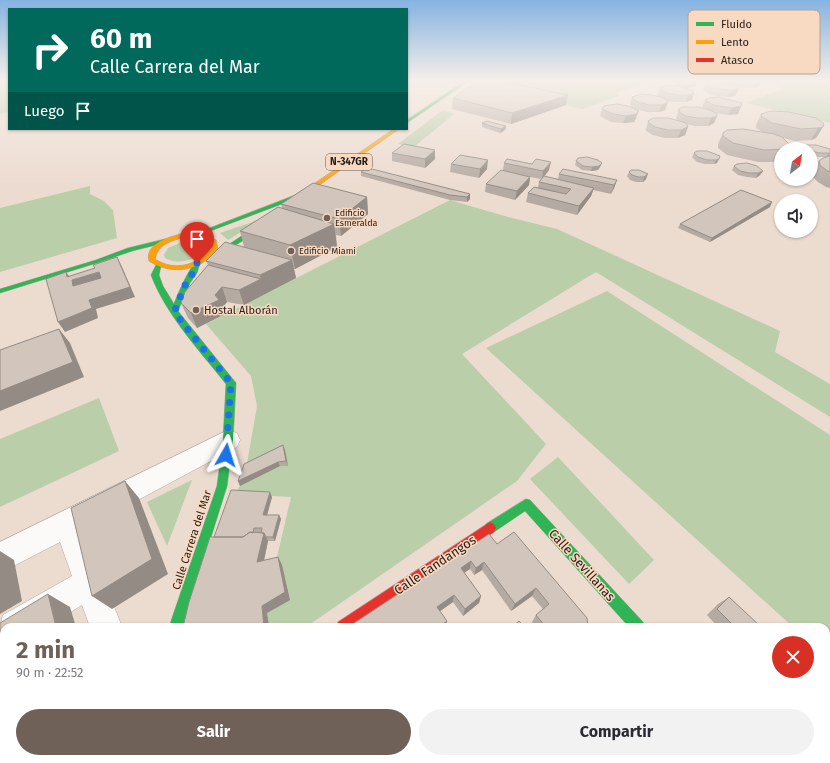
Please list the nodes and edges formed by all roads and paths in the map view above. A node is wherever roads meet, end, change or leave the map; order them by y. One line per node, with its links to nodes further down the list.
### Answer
1 (396, 130): 2 (main road, N-347GR)
2 (301, 195): 3 (main road, N-347GR); 5 (main road, N-347GR)
3 (195, 235): 4 (main road); 5 (main road)
4 (166, 241): 7 (main road); 8 (main road)
5 (212, 254): 9 (main road)
6 (127, 259): 7 (main road)
7 (98, 261): 10 (main road)
8 (151, 262): 9 (main road); 11 (main road, Calle Carrera del Mar)
9 (197, 263): 11 (main road)
10 (0, 290)
11 (175, 310): 12 (main road, Calle Carrera del Mar)
12 (228, 440): 14 (street); 19 (main road, Calle Carrera del Mar)
13 (526, 504): 20 (main road, Calle Fandangos); 21 (main road, Calle Sevillanas)
14 (68, 523): 15 (street); 16 (street)
15 (0, 558)
16 (90, 583): 17 (street); 18 (street)
17 (22, 623)
18 (105, 623)
19 (177, 623)
20 (350, 623)
21 (634, 623)

